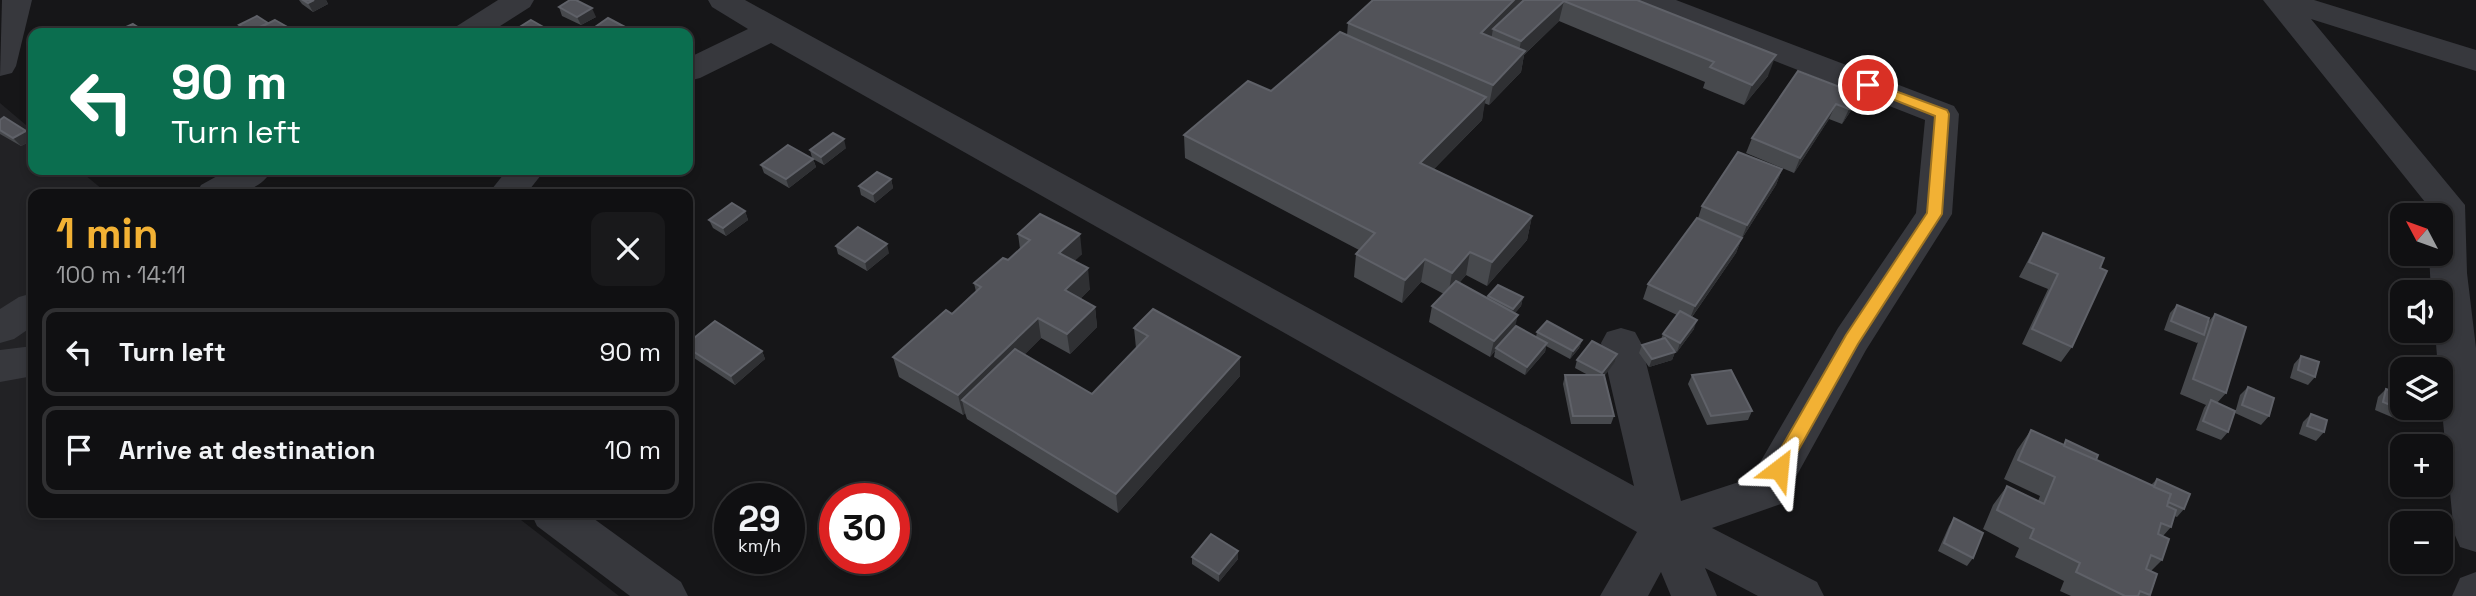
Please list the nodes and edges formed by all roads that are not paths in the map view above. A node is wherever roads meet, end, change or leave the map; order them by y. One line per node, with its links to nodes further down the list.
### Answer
1 (17, 0): 9 (street)
2 (519, 0): 6 (street)
3 (723, 0): 7 (street)
4 (1648, 0): 21 (street)
5 (2280, 0): 8 (street); 22 (street)
6 (476, 28)
7 (772, 30): 10 (street); 21 (street)
8 (2476, 61)
9 (0, 66)
10 (693, 69)
11 (246, 175): 13 (street)
12 (523, 175): 14 (street)
13 (222, 189)
14 (510, 189)
15 (28, 310): 16 (street)
16 (0, 328)
17 (1621, 343): 21 (street)
18 (28, 362): 19 (street)
19 (0, 366)
20 (560, 518): 23 (street)
21 (1665, 525): 24 (street); 25 (street); 26 (street)
22 (2476, 533)
23 (665, 596)
24 (1623, 596)
25 (1695, 596)
26 (1801, 596)

